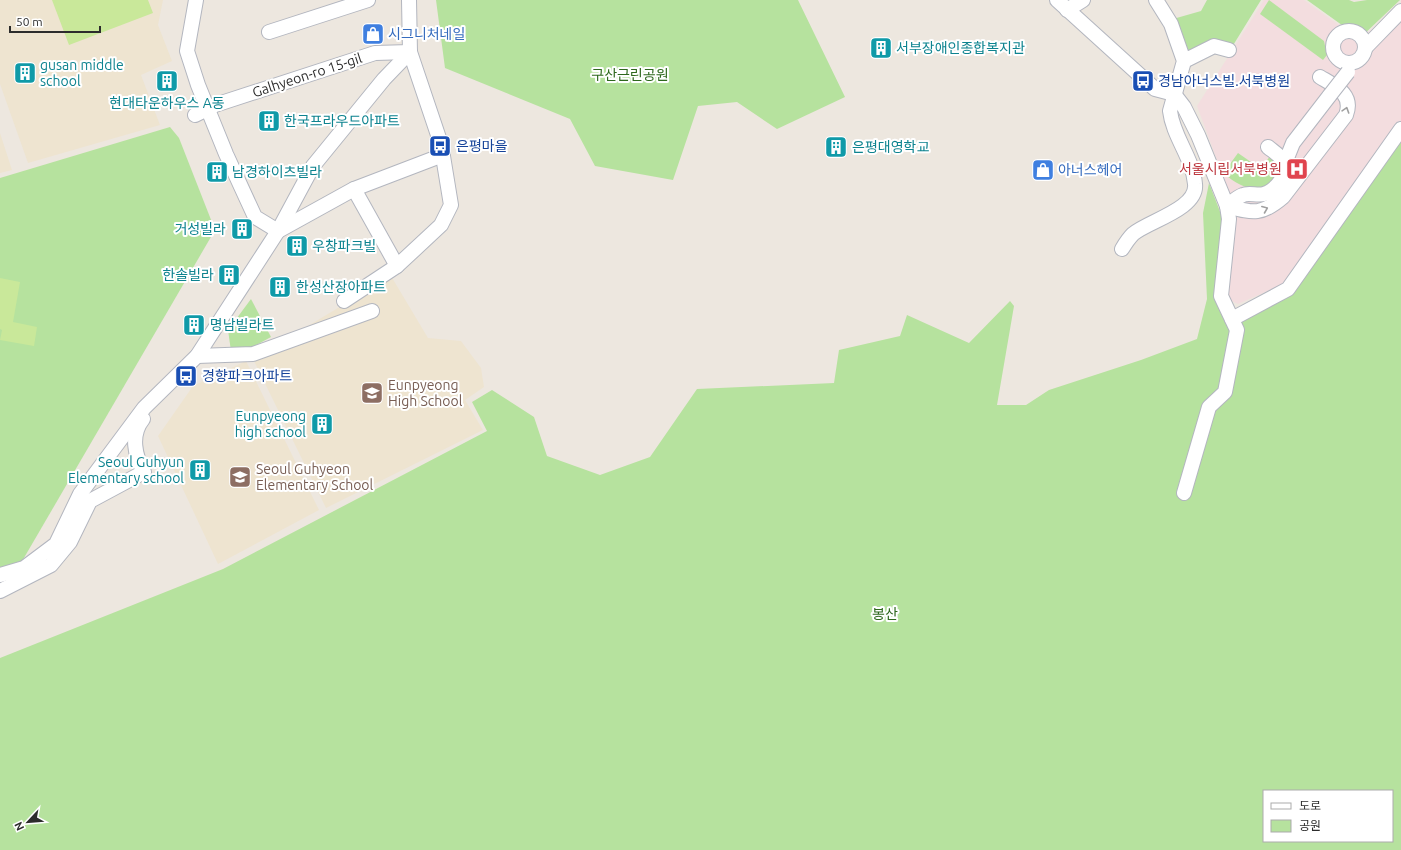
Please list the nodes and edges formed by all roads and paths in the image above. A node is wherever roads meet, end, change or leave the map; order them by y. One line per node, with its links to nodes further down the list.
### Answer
1 (196, 0): 17 (street)
2 (368, 0): 9 (street)
3 (409, 0): 12 (street)
4 (1057, 0): 7 (street)
5 (1083, 0): 7 (street)
6 (1156, 0): 13 (street)
7 (1067, 10): 16 (street)
8 (1401, 11): 10 (street)
9 (269, 32)
10 (1365, 48): 14 (street); 14 (street)
11 (1229, 50): 13 (street)
12 (410, 52): 17 (street, Galhyeon-ro 15-gil); 20 (street); 25 (street)
13 (1184, 61): 16 (street)
14 (1350, 67): 21 (street, bridge)
15 (1320, 77): 22 (street, one-way to 15)
16 (1174, 94): 24 (street); 26 (street)
17 (201, 112): 25 (street)
18 (1401, 129): 30 (street)
19 (1268, 148): 21 (street)
20 (443, 155): 23 (street); 27 (street)
21 (1286, 159): 22 (street); 24 (street)
22 (1291, 186): 24 (street, one-way to 22)
23 (354, 189): 25 (street); 27 (street)
24 (1227, 206): 30 (street)
25 (278, 230): 31 (street)
26 (1122, 249)
27 (397, 266): 28 (street)
28 (344, 301)
29 (372, 311): 31 (street)
30 (1232, 319): 33 (street)
31 (197, 356): 32 (street)
32 (165, 387): 34 (street); 35 (street)
33 (1184, 493)
34 (0, 575)
35 (0, 591)

